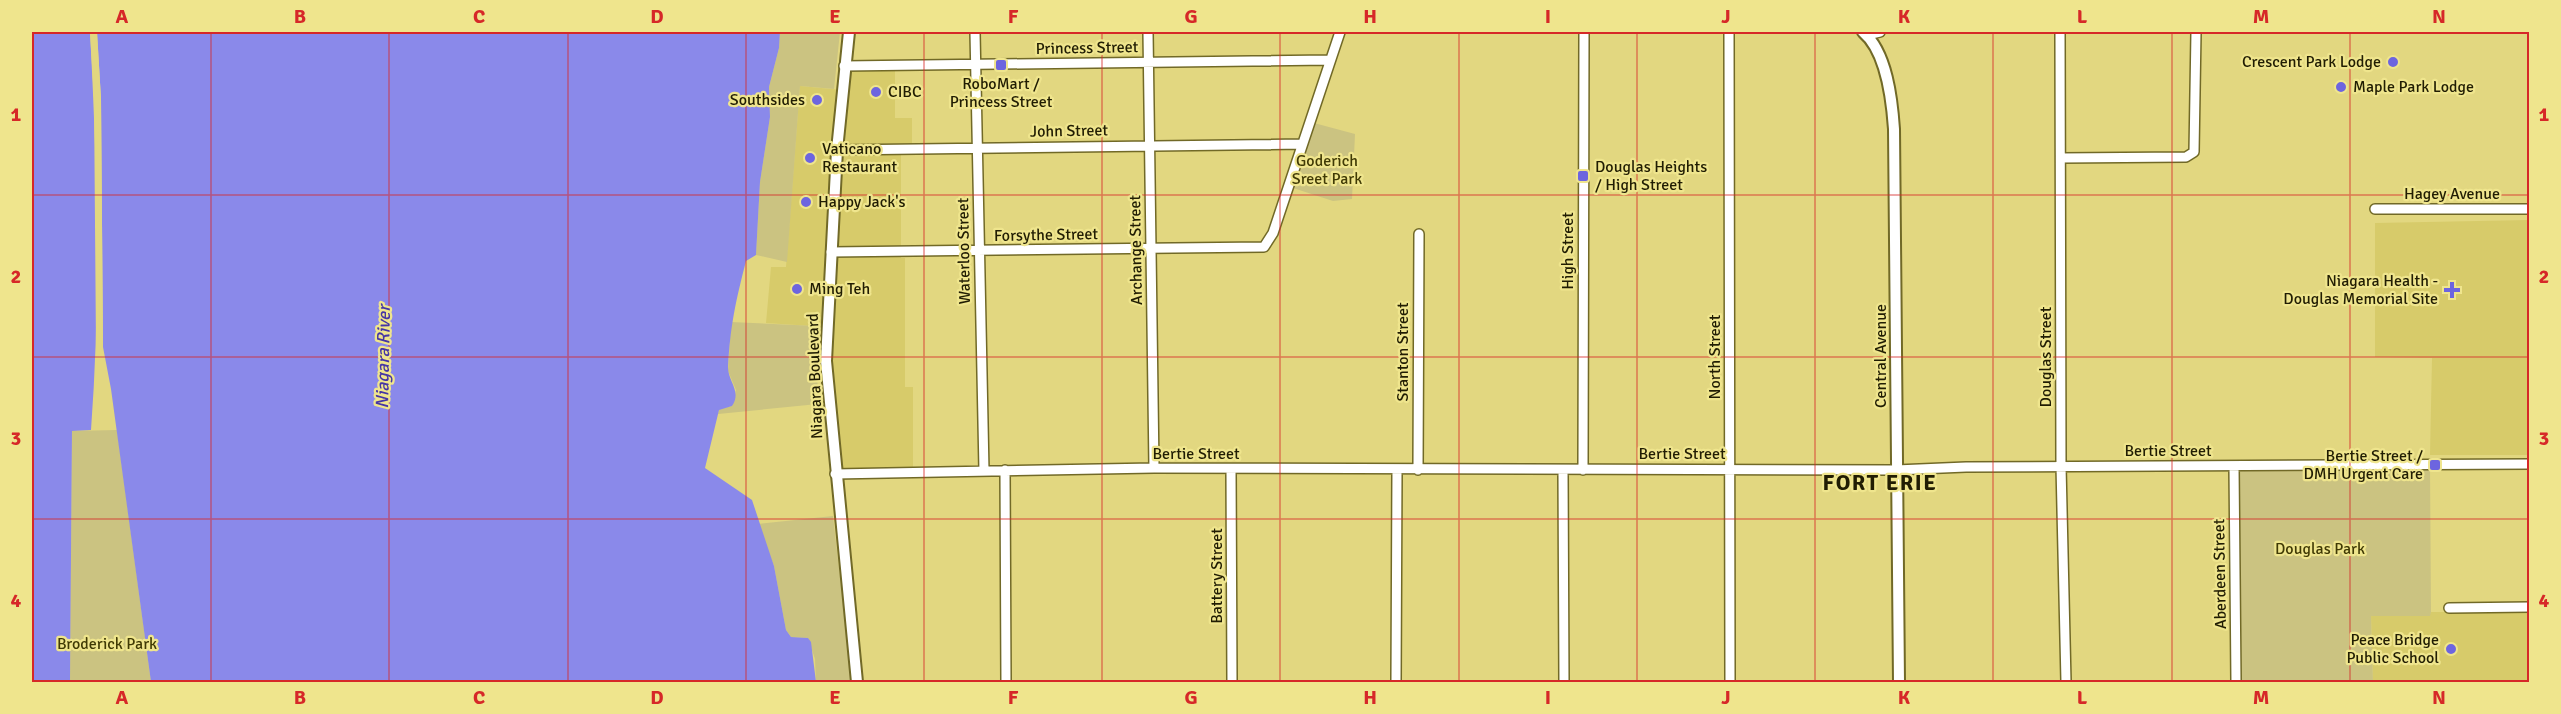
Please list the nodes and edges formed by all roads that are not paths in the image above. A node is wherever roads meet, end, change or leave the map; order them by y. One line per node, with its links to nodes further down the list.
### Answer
1 (849, 32): 14 (main road, Niagara Boulevard)
2 (975, 32): 13 (street, Waterloo Street)
3 (1148, 32): 12 (street, Archange Street)
4 (1340, 32): 11 (street)
5 (1584, 32): 36 (street, High Street)
6 (1729, 32): 31 (street, North Street)
7 (1880, 32): 10 (street)
8 (2060, 32): 19 (street, Douglas Street)
9 (2196, 32): 19 (street)
10 (1866, 33): 37 (main road, Central Avenue)
11 (1330, 60): 12 (street, Princess Street); 15 (street)
12 (1149, 63): 13 (street, Princess Street); 16 (street, Archange Street)
13 (975, 65): 14 (street, Princess Street); 17 (street, Waterloo Street)
14 (844, 66): 18 (main road, Niagara Boulevard)
15 (1302, 144): 16 (street, John Street); 23 (street, Forsythe Street)
16 (1150, 145): 17 (street, John Street); 23 (street, Archange Street)
17 (977, 148): 18 (street, John Street); 24 (street, Waterloo Street)
18 (837, 150): 25 (main road, Niagara Boulevard)
19 (2061, 158): 28 (street, Douglas Street)
20 (2376, 209): 21 (street, Hagey Avenue)
21 (2529, 209)
22 (1419, 234): 34 (street, Stanton Street)
23 (1151, 249): 24 (street, Forsythe Street); 29 (street, Archange Street)
24 (978, 251): 25 (street, Forsythe Street); 38 (street, Waterloo Street)
25 (831, 252): 39 (main road, Niagara Boulevard)
26 (2529, 464): 27 (street, Bertie Street)
27 (2234, 465): 28 (street, Bertie Street); 50 (street, Aberdeen Street)
28 (2061, 466): 37 (street, Bertie Street); 49 (street, Douglas Street)
29 (1154, 468): 30 (street, Bertie Street); 32 (street, Bertie Street)
30 (1231, 469): 33 (street, Bertie Street); 44 (street, Battery Street)
31 (1730, 469): 36 (street, Bertie Street); 37 (street, Bertie Street); 47 (street, North Street)
32 (1005, 470): 38 (street, Bertie Street); 43 (street)
33 (1396, 470): 34 (street, Bertie Street); 45 (street)
34 (1418, 470): 35 (street, Bertie Street)
35 (1563, 470): 36 (street, Bertie Street); 46 (street)
36 (1583, 470)
37 (1896, 470): 48 (main road, Central Avenue)
38 (984, 471): 39 (street, Bertie Street)
39 (835, 474): 42 (main road, Niagara Boulevard)
40 (2529, 607): 41 (street)
41 (2449, 608)
42 (857, 682)
43 (1006, 682)
44 (1232, 682)
45 (1396, 682)
46 (1564, 682)
47 (1730, 682)
48 (1899, 682)
49 (2066, 682)
50 (2236, 682)

